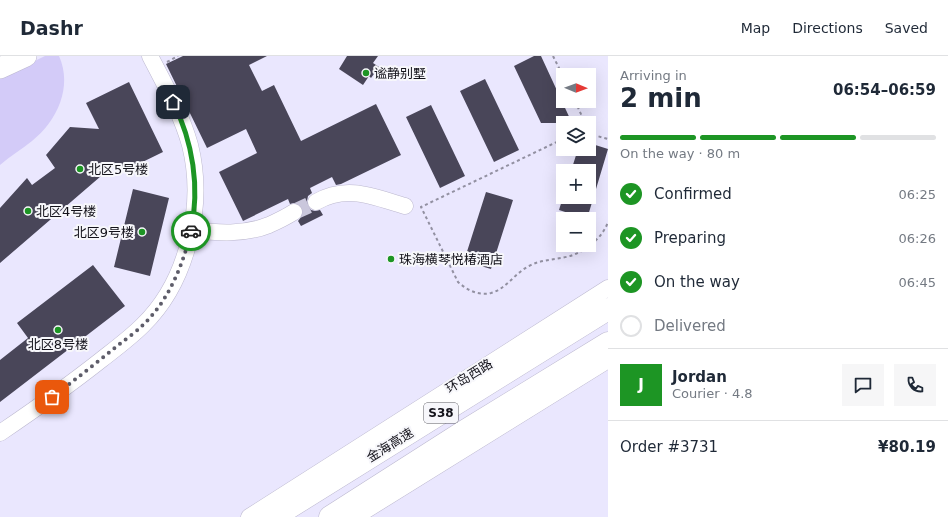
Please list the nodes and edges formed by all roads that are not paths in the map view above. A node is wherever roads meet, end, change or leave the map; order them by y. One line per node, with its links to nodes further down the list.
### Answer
1 (26, 56): 3 (main road)
2 (150, 56): 7 (street)
3 (0, 68)
4 (316, 202): 5 (street)
5 (405, 206)
6 (294, 212): 7 (street)
7 (192, 230): 13 (street)
8 (608, 288): 14 (street, 环岛西路)
9 (608, 309): 15 (highway, 金海高速 / S38)
10 (608, 343): 16 (highway, S38)
11 (608, 360): 12 (street)
12 (601, 367): 17 (street)
13 (0, 433)
14 (249, 517)
15 (274, 517)
16 (330, 517)
17 (355, 517)

